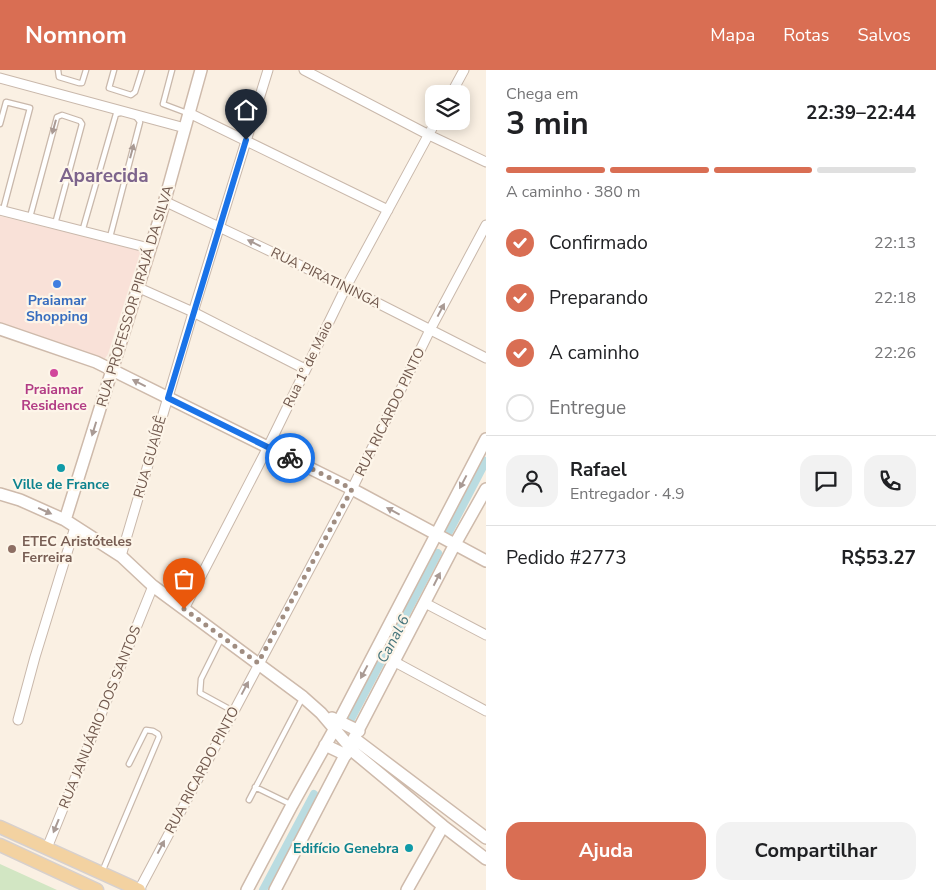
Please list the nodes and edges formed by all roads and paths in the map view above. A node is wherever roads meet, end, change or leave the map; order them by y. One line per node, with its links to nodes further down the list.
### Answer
1 (58, 70): 2 (lane)
2 (86, 70)
3 (114, 70): 4 (lane)
4 (142, 70)
5 (172, 70): 12 (lane)
6 (201, 70): 12 (main road, RUA PROFESSOR PIRAJÁ DA SILVA)
7 (268, 70): 17 (street, RUA GUAÍBÊ)
8 (304, 70): 16 (street)
9 (464, 70): 11 (street)
10 (0, 78): 14 (street)
11 (456, 85)
12 (189, 113): 14 (main road, RUA PROFESSOR PIRAJÁ DA SILVA); 17 (street)
13 (0, 124): 20 (lane)
14 (185, 128): 19 (main road, RUA PROFESSOR PIRAJÁ DA SILVA)
15 (432, 130): 16 (street, Rua 1º de Maio)
16 (429, 135): 18 (street); 21 (street, Rua 1º de Maio)
17 (246, 140): 21 (street); 25 (street, RUA GUAÍBÊ)
18 (486, 162)
19 (164, 201): 25 (street, RUA PIRATININGA); 28 (main road, RUA PROFESSOR PIRAJÁ DA SILVA)
20 (1, 210): 22 (street)
21 (388, 210): 30 (street, Rua 1º de Maio)
22 (30, 218): 23 (street); 23 (lane, one-way to 22)
23 (55, 224): 26 (street)
24 (486, 225): 33 (street, RUA RICARDO PINTO, one-way to 24)
25 (219, 226): 30 (street, RUA PIRATININGA, one-way to 25); 31 (street, RUA GUAÍBÊ)
26 (82, 232): 27 (street); 27 (lane, one-way to 26)
27 (110, 239): 28 (street)
28 (149, 248): 29 (main road, RUA PROFESSOR PIRAJÁ DA SILVA)
29 (137, 287): 31 (street); 35 (main road, RUA PROFESSOR PIRAJÁ DA SILVA)
30 (346, 288): 33 (street, RUA PIRATININGA); 36 (street, Rua 1º de Maio)
31 (193, 312): 36 (street); 37 (street, RUA GUAÍBÊ)
32 (0, 329): 35 (main road)
33 (430, 330): 34 (street, RUA PIRATININGA); 40 (street, RUA RICARDO PINTO)
34 (486, 358)
35 (112, 369): 37 (main road, one-way to 35); 43 (main road, RUA PROFESSOR PIRAJÁ DA SILVA, one-way to 43)
36 (305, 370): 39 (street, Rua 1º de Maio)
37 (168, 398): 39 (main road); 45 (street, RUA GUAÍBÊ)
38 (486, 439): 44 (main road, one-way to 44)
39 (268, 447): 40 (main road); 49 (street, Rua 1º de Maio)
40 (352, 489): 44 (main road, one-way to 40); 53 (street, RUA RICARDO PINTO)
41 (486, 489): 44 (main road)
42 (0, 494): 43 (main road, one-way to 43)
43 (70, 524): 45 (main road); 57 (street)
44 (446, 540): 46 (main road); 48 (main road, one-way to 44); 58 (main road, one-way to 58)
45 (121, 556): 47 (main road)
46 (486, 561)
47 (153, 586): 49 (main road); 70 (street, RUA JANUÁRIO DOS SANTOS, one-way to 70)
48 (425, 603): 50 (street); 52 (main road)
49 (184, 609): 51 (main road)
50 (486, 635)
51 (222, 636): 53 (main road); 55 (lane)
52 (394, 662): 56 (street); 59 (main road)
53 (258, 663): 54 (main road); 55 (street, RUA RICARDO PINTO, one-way to 53)
54 (303, 697): 58 (main road); 62 (lane)
55 (233, 711): 74 (street, RUA RICARDO PINTO, one-way to 55)
56 (486, 711)
57 (18, 720)
58 (337, 725): 59 (main road); 59 (main road); 60 (main road)
59 (350, 743): 60 (main road); 65 (main road); 66 (main road); 76 (main road)
60 (325, 745): 64 (main road)
61 (129, 764): 72 (lane)
62 (255, 788): 63 (lane); 64 (lane)
63 (249, 800)
64 (292, 805): 75 (main road)
65 (451, 811): 66 (street); 68 (main road)
66 (443, 826): 71 (main road); 77 (main road)
67 (0, 827): 70 (main road)
68 (486, 838)
69 (0, 845): 73 (main road)
70 (47, 848): 72 (main road)
71 (486, 859)
72 (102, 873): 74 (main road)
73 (97, 890)
74 (139, 890)
75 (247, 890)
76 (275, 890)
77 (407, 890)

